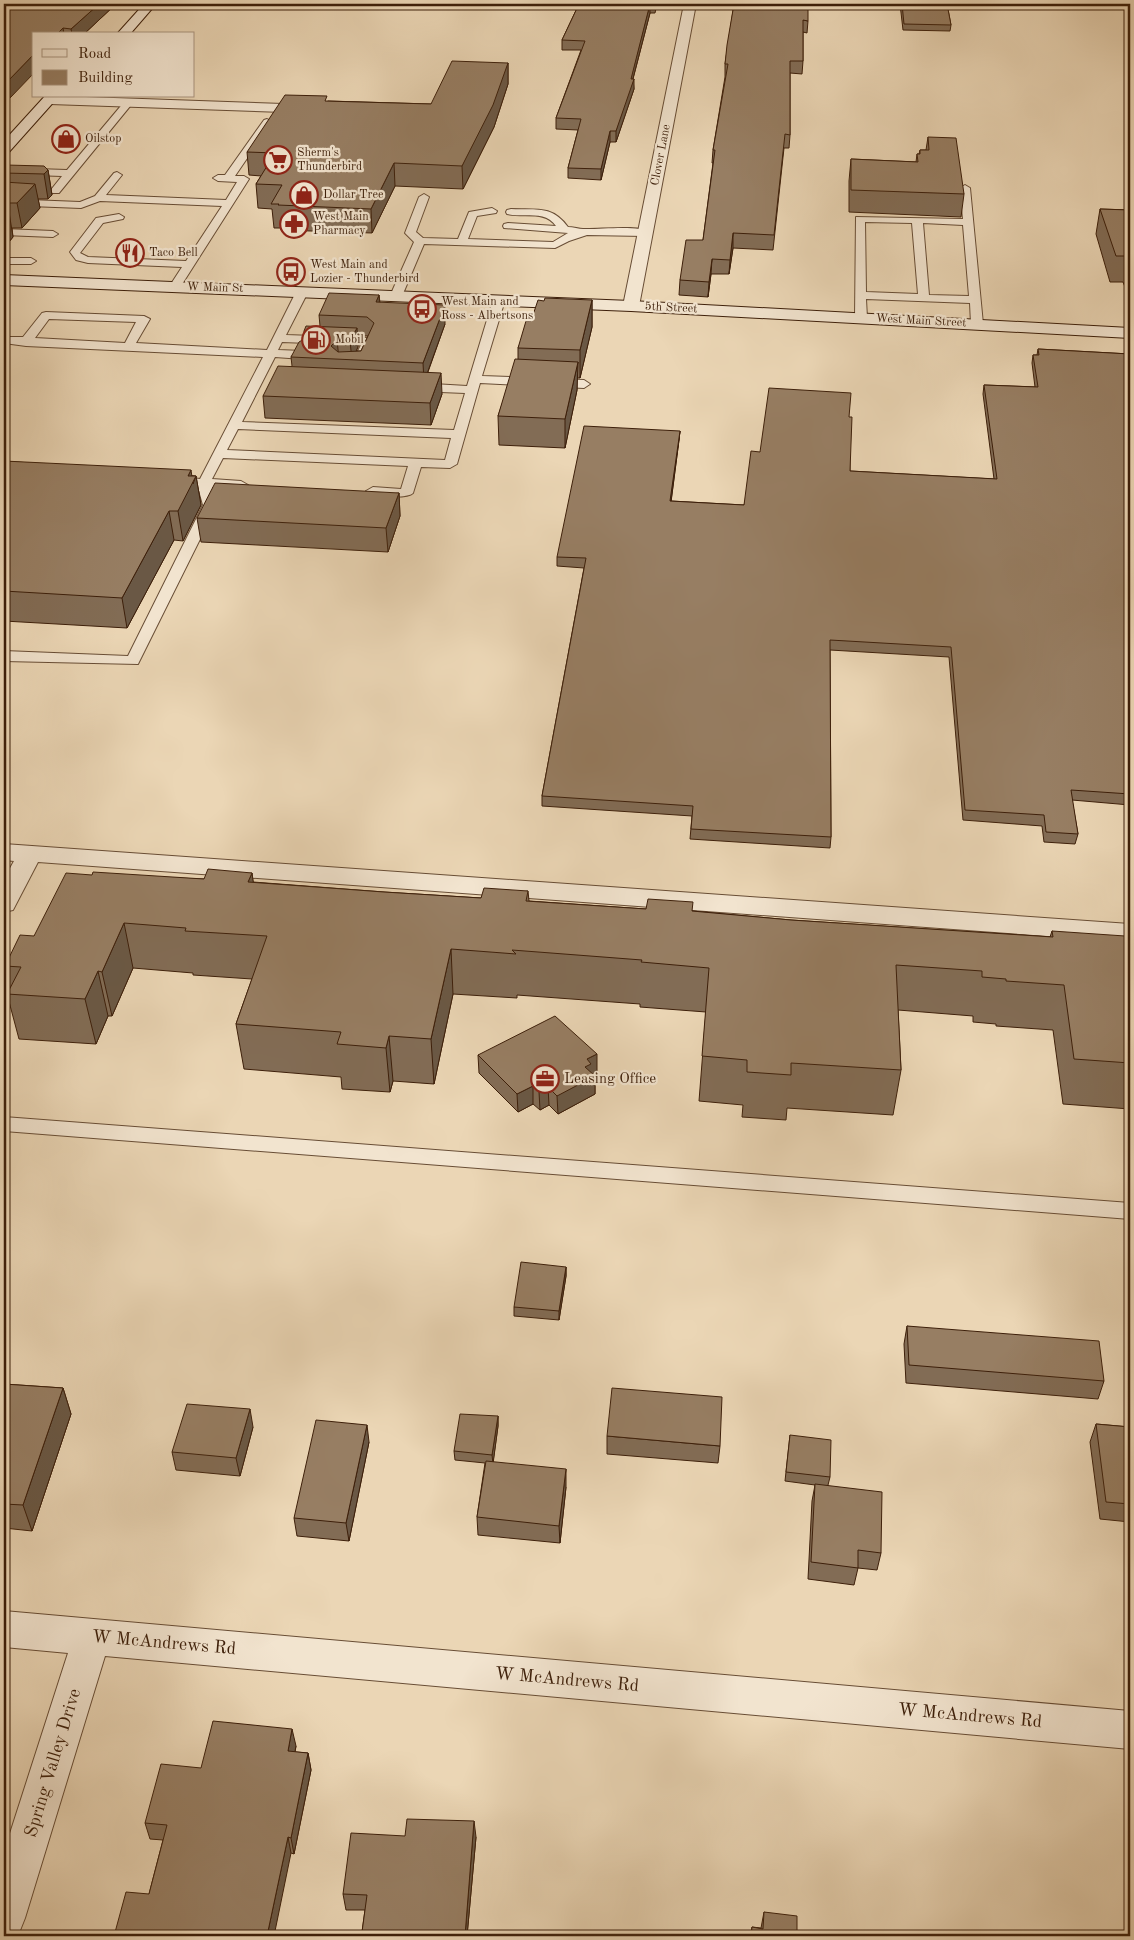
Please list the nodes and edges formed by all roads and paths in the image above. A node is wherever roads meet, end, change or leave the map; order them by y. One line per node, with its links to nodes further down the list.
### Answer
1 (150, 4): 3 (street)
2 (690, 4): 35 (street, Clover Lane)
3 (125, 32)
4 (51, 98): 5 (street); 8 (street)
5 (128, 103): 6 (street); 12 (lane)
6 (276, 108): 7 (street); 21 (lane)
7 (324, 109)
8 (4, 148)
9 (4, 171): 10 (lane)
10 (19, 171): 11 (lane); 14 (lane)
11 (40, 172): 12 (lane); 15 (lane)
12 (70, 173): 17 (lane)
13 (117, 175): 19 (lane)
14 (9, 183)
15 (30, 184)
16 (965, 188): 27 (lane)
17 (55, 191)
18 (424, 197): 37 (lane)
19 (99, 198): 21 (lane); 22 (lane)
20 (12, 201): 22 (lane)
21 (229, 203): 40 (lane)
22 (81, 205): 25 (lane)
23 (492, 211): 28 (lane)
24 (511, 212): 31 (lane)
25 (66, 218)
26 (917, 220): 27 (lane); 44 (lane); 46 (lane)
27 (968, 222): 48 (lane)
28 (469, 224): 29 (lane); 38 (lane)
29 (482, 224)
30 (508, 226): 31 (lane)
31 (563, 228): 32 (lane)
32 (581, 231): 35 (lane); 38 (lane)
33 (4, 232): 36 (lane)
34 (107, 232): 40 (lane)
35 (645, 232): 49 (street, Clover Lane)
36 (53, 234)
37 (420, 240): 38 (lane); 45 (lane)
38 (462, 242)
39 (4, 260): 41 (lane)
40 (190, 264): 42 (lane)
41 (10, 280): 42 (street, W Main St)
42 (175, 287): 43 (street, W Main St)
43 (302, 292): 45 (street, W Main St); 54 (lane)
44 (861, 295): 46 (lane); 51 (lane)
45 (396, 296): 47 (street, W Main St)
46 (924, 298): 48 (lane)
47 (499, 300): 49 (street); 62 (lane)
48 (975, 300): 52 (lane)
49 (631, 306): 50 (street, 5th Street)
50 (711, 310): 51 (street, West Main Street)
51 (861, 318): 52 (street, West Main Street)
52 (977, 324): 53 (street, West Main Street)
53 (1130, 333)
54 (278, 338): 58 (lane); 59 (lane)
55 (4, 340): 56 (lane)
56 (26, 342): 57 (lane); 57 (lane)
57 (128, 347): 58 (lane)
58 (268, 358): 60 (lane); 65 (lane)
59 (361, 358): 61 (lane)
60 (301, 359)
61 (346, 361)
62 (474, 384): 63 (lane); 64 (lane); 66 (lane)
63 (584, 384)
64 (403, 387)
65 (233, 425): 66 (lane); 67 (lane)
66 (458, 434): 68 (lane)
67 (218, 454): 68 (lane); 70 (lane)
68 (416, 462): 72 (lane)
69 (177, 481): 70 (lane)
70 (204, 483): 71 (lane); 73 (lane)
71 (252, 485)
72 (358, 490)
73 (4, 656)
74 (4, 852): 75 (street)
75 (30, 854): 76 (street); 77 (street)
76 (4, 904)
77 (1130, 933)
78 (4, 1124): 79 (lane)
79 (1130, 1211)
80 (4, 1629): 81 (street, W McAndrews Rd)
81 (92, 1637): 82 (street, W McAndrews Rd); 83 (street, Spring Valley Drive)
82 (1130, 1730)
83 (4, 1918)

